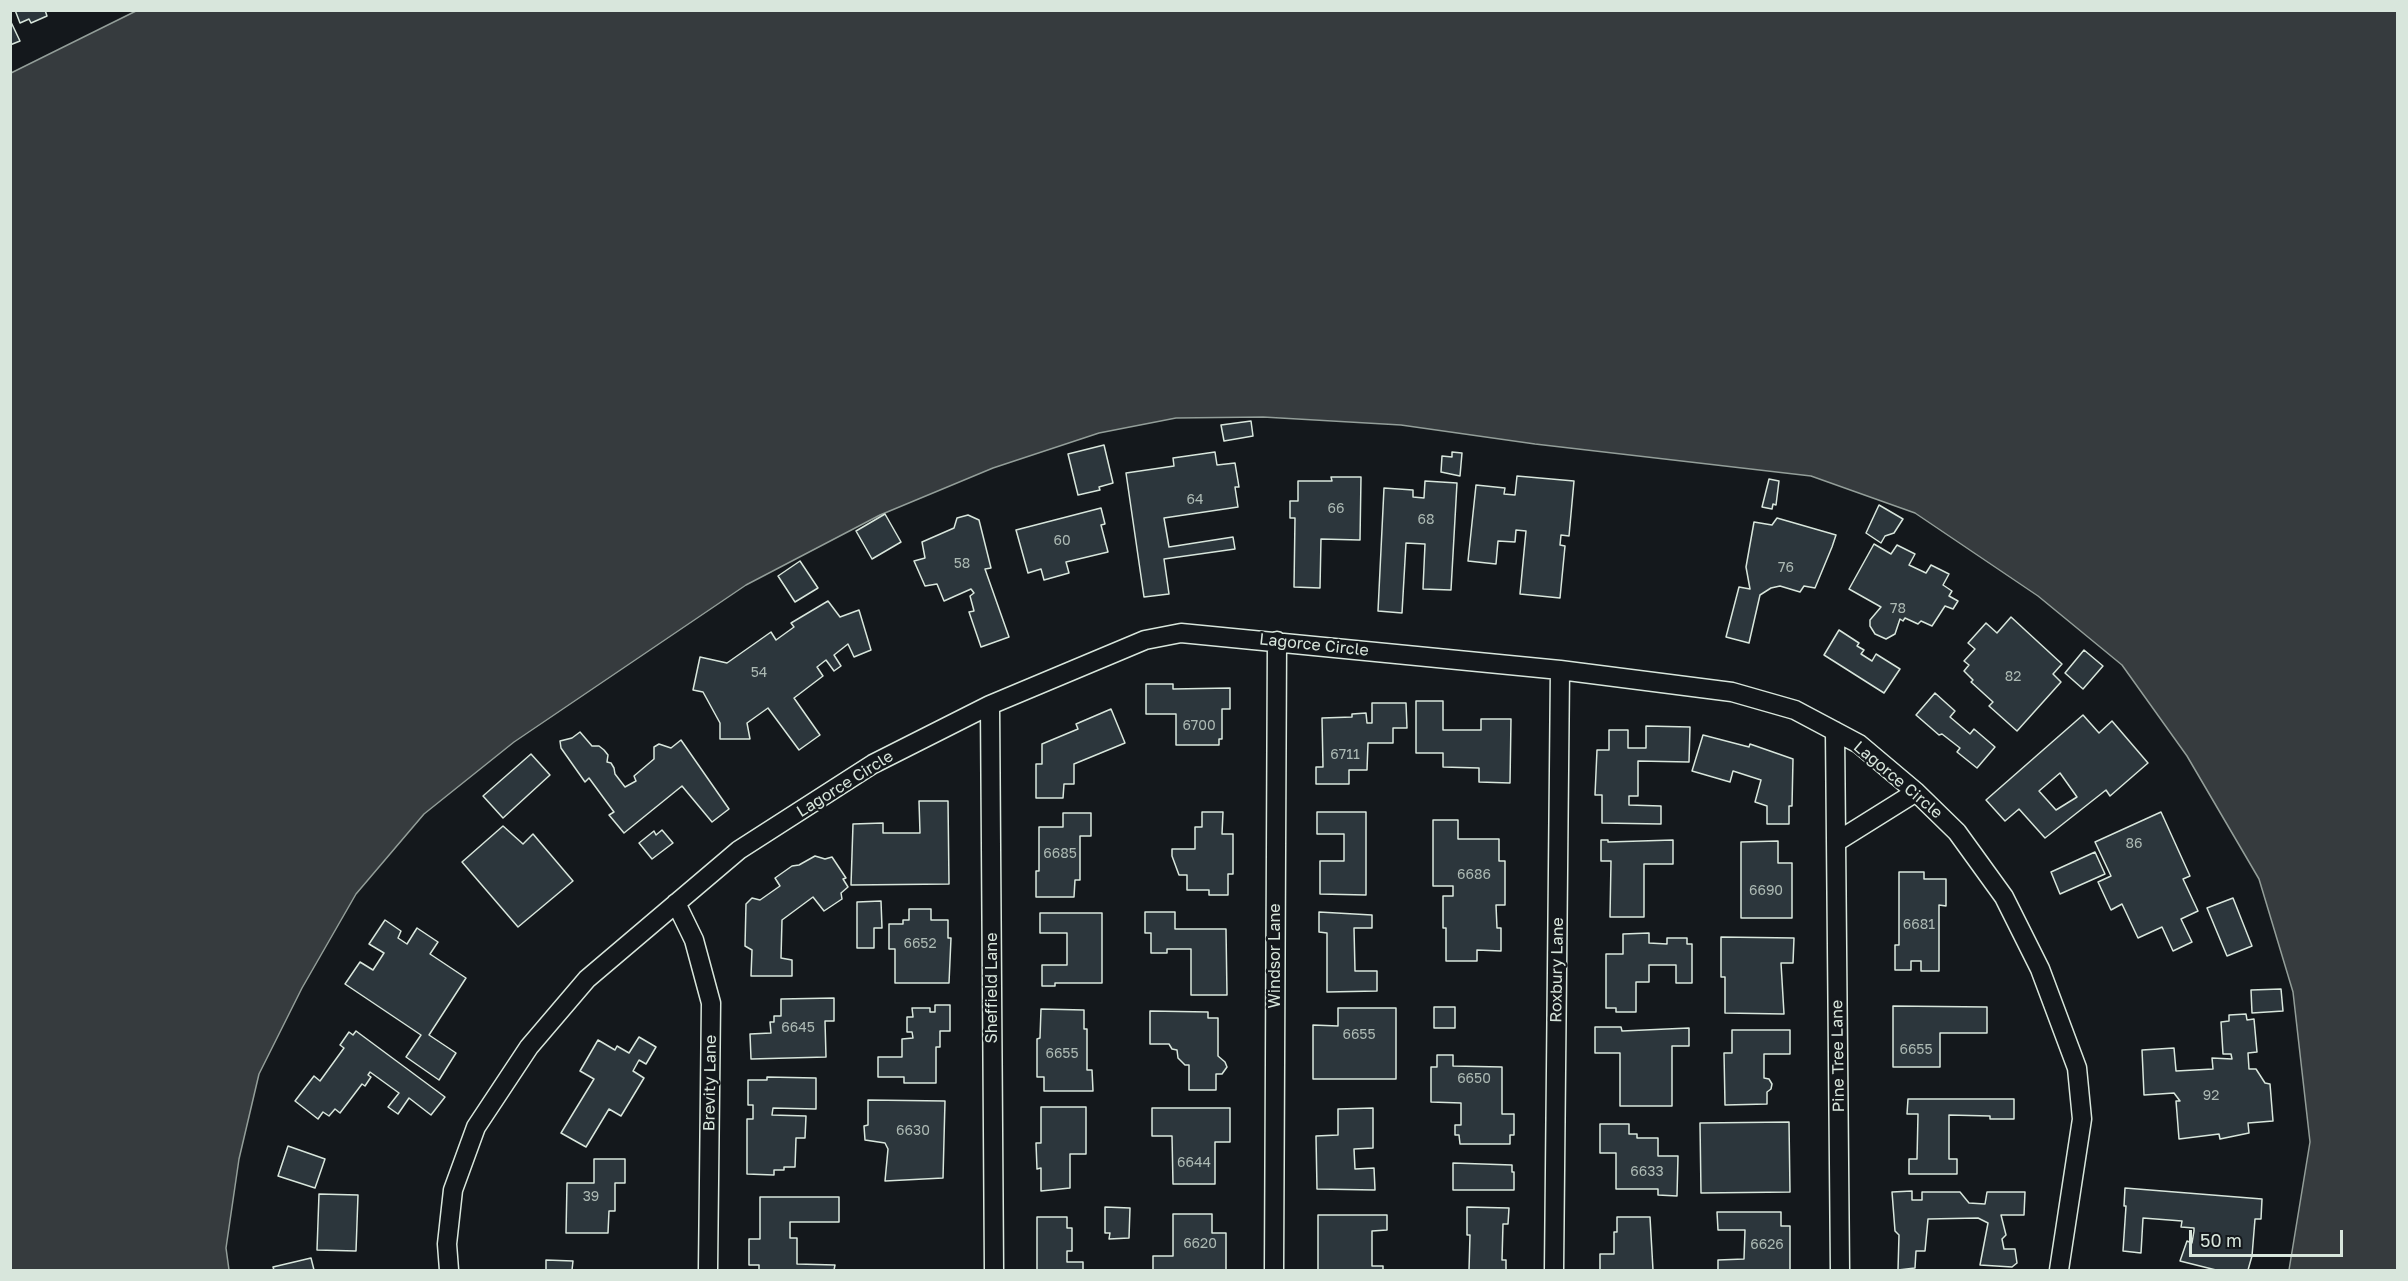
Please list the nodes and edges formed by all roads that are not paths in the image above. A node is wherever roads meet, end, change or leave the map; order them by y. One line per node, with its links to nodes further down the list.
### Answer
1 (1277, 641): 2 (street, Lagorce Circle); 3 (street, Lagorce Circle); 11 (street, Windsor Lane)
2 (1560, 670): 4 (street, Lagorce Circle); 12 (street, Roxbury Lane)
3 (990, 705): 7 (street, Lagorce Circle); 10 (street, Sheffield Lane)
4 (1835, 731): 5 (street, Lagorce Circle); 6 (street, Pine Tree Lane)
5 (1916, 792): 6 (street); 14 (street, Lagorce Circle)
6 (1836, 842): 13 (street, Pine Tree Lane)
7 (676, 903): 8 (street, Lagorce Circle); 9 (street, Brevity Lane)
8 (449, 1270)
9 (708, 1270)
10 (994, 1270)
11 (1274, 1270)
12 (1554, 1270)
13 (1840, 1270)
14 (2059, 1270)

